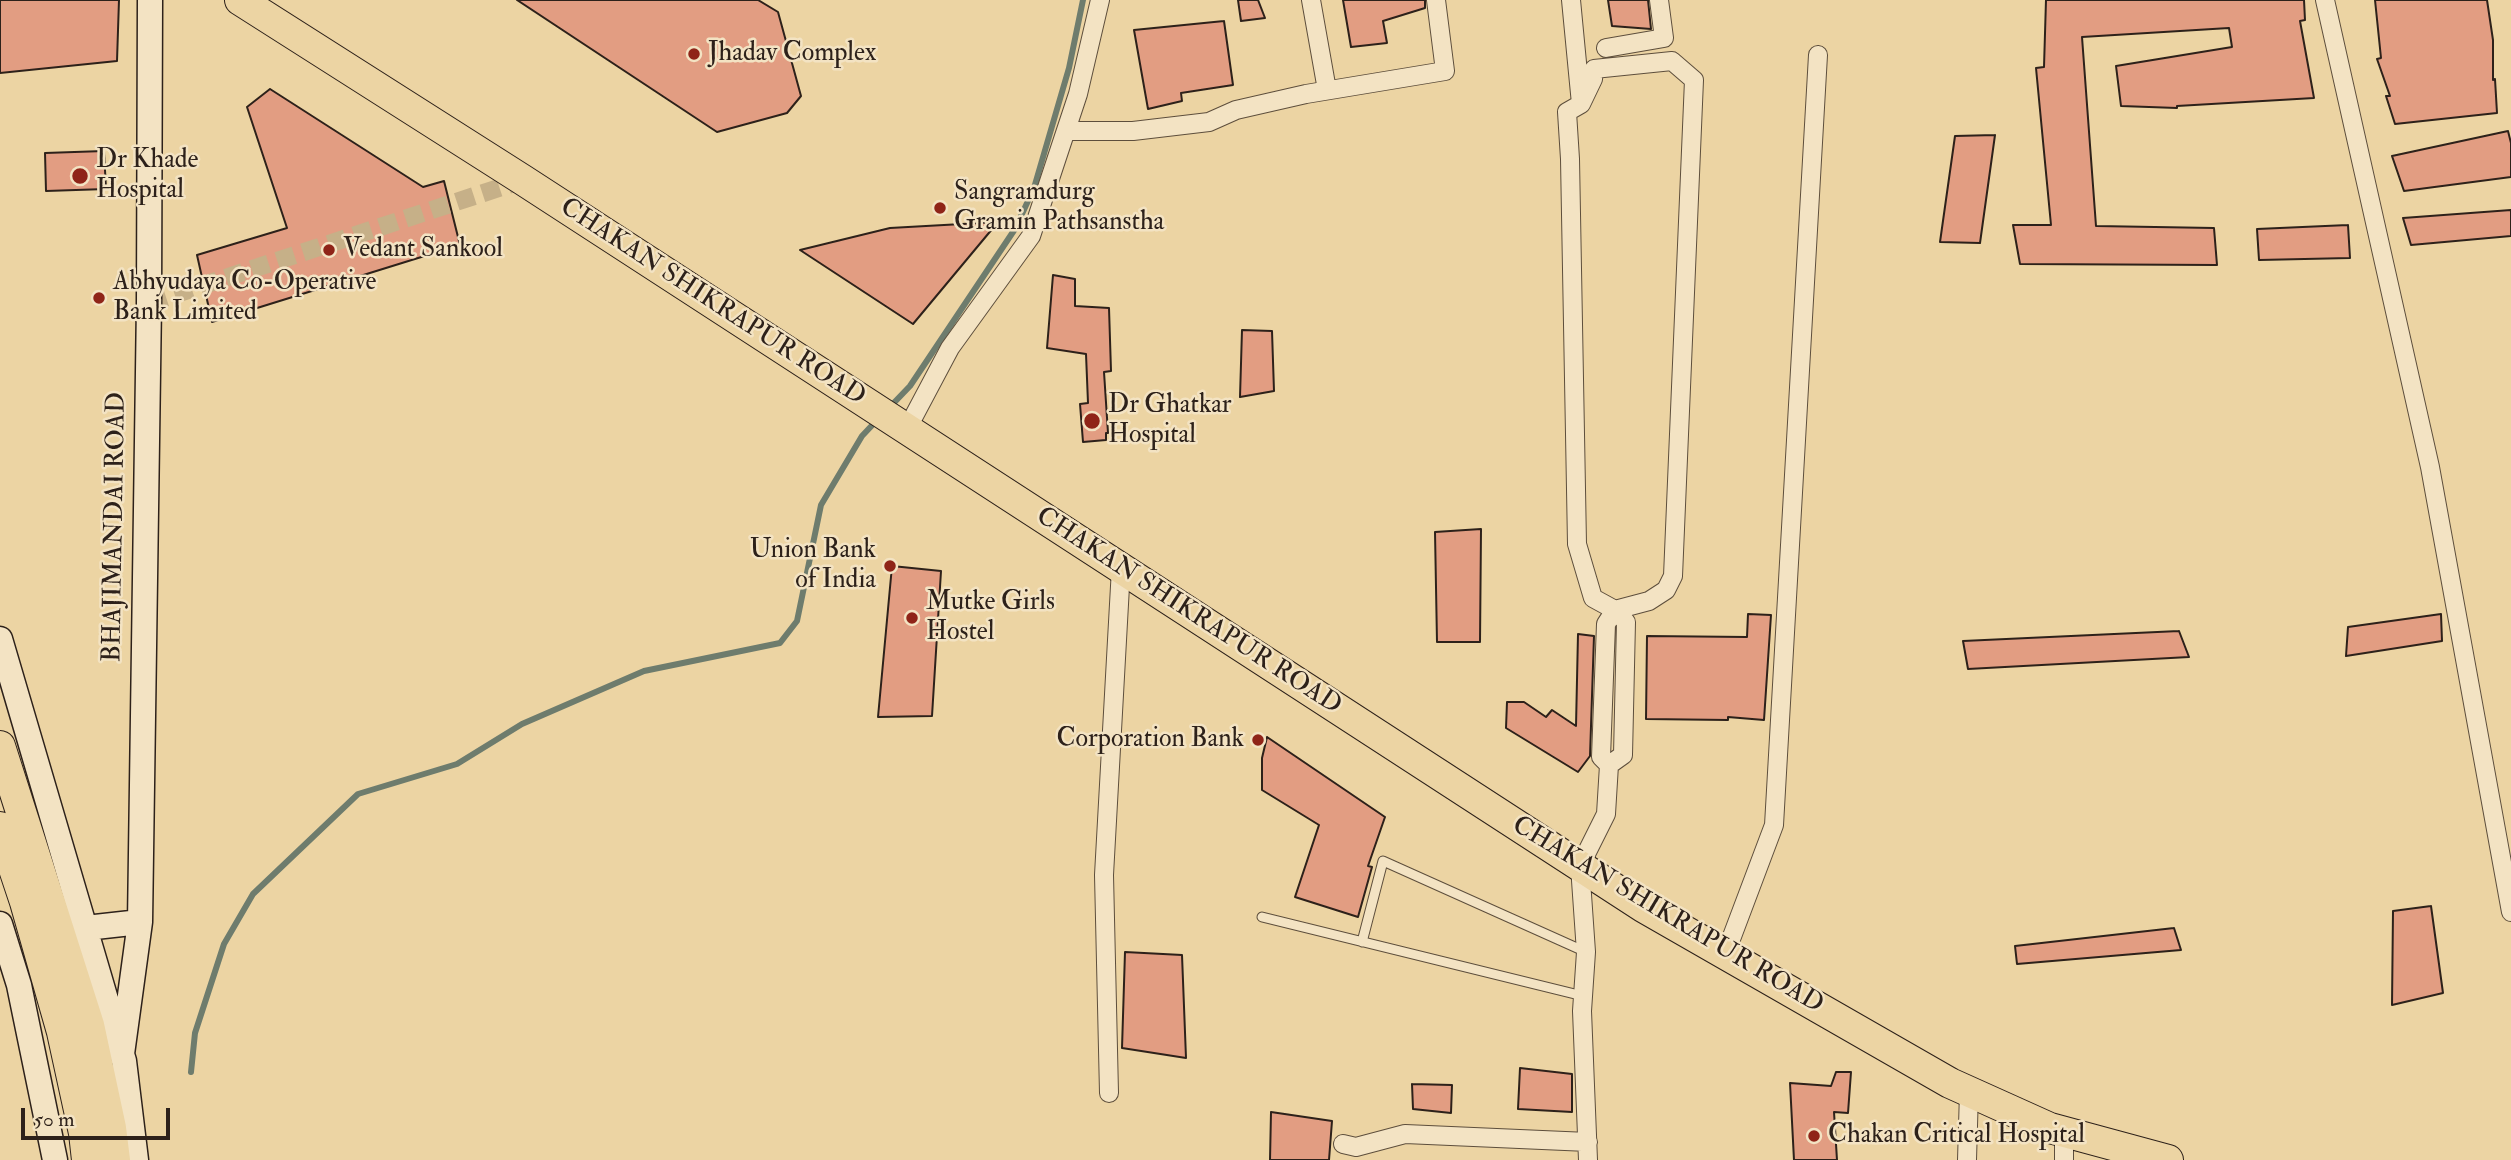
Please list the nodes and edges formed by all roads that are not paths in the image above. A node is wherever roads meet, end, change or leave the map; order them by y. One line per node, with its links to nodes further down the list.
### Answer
1 (150, 0): 24 (main road, BHAJIMANDAI ROAD)
2 (240, 0): 14 (highway, CHAKAN SHIKRAPUR ROAD)
3 (1100, 0): 13 (street)
4 (1311, 0): 11 (street)
5 (1436, 0): 11 (street)
6 (1571, 0): 12 (street)
7 (1659, 0): 9 (street)
8 (2325, 0): 22 (street)
9 (1606, 48)
10 (1818, 55): 29 (street)
11 (1327, 90): 13 (street)
12 (1581, 104): 16 (street); 16 (street)
13 (1066, 131): 14 (street)
14 (902, 426): 15 (highway, CHAKAN SHIKRAPUR ROAD)
15 (1121, 568): 21 (highway, CHAKAN SHIKRAPUR ROAD); 33 (street)
16 (1615, 610): 21 (street)
17 (0, 639): 18 (main road)
18 (7, 683): 26 (main road)
19 (0, 746): 39 (highway)
20 (0, 828): 38 (highway)
21 (1580, 866): 28 (street); 29 (highway, CHAKAN SHIKRAPUR ROAD)
22 (2511, 912)
23 (1262, 917): 27 (lane)
24 (140, 922): 26 (main road); 31 (main road, BHAJIMANDAI ROAD)
25 (1, 928): 37 (main road)
26 (86, 928): 31 (main road)
27 (1362, 942): 28 (lane); 30 (lane)
28 (1586, 952): 30 (street)
29 (1725, 955): 32 (highway, CHAKAN SHIKRAPUR ROAD)
30 (1583, 996): 34 (street)
31 (122, 1054): 40 (main road)
32 (1969, 1092): 36 (highway, CHAKAN SHIKRAPUR ROAD); 42 (street)
33 (1108, 1093)
34 (1588, 1142): 35 (street); 41 (street)
35 (1343, 1144)
36 (2064, 1146): 43 (highway, CHAKAN SHIKRAPUR ROAD)
37 (55, 1160)
38 (87, 1160)
39 (115, 1160)
40 (136, 1160)
41 (1588, 1160)
42 (1967, 1160)
43 (2168, 1160)

